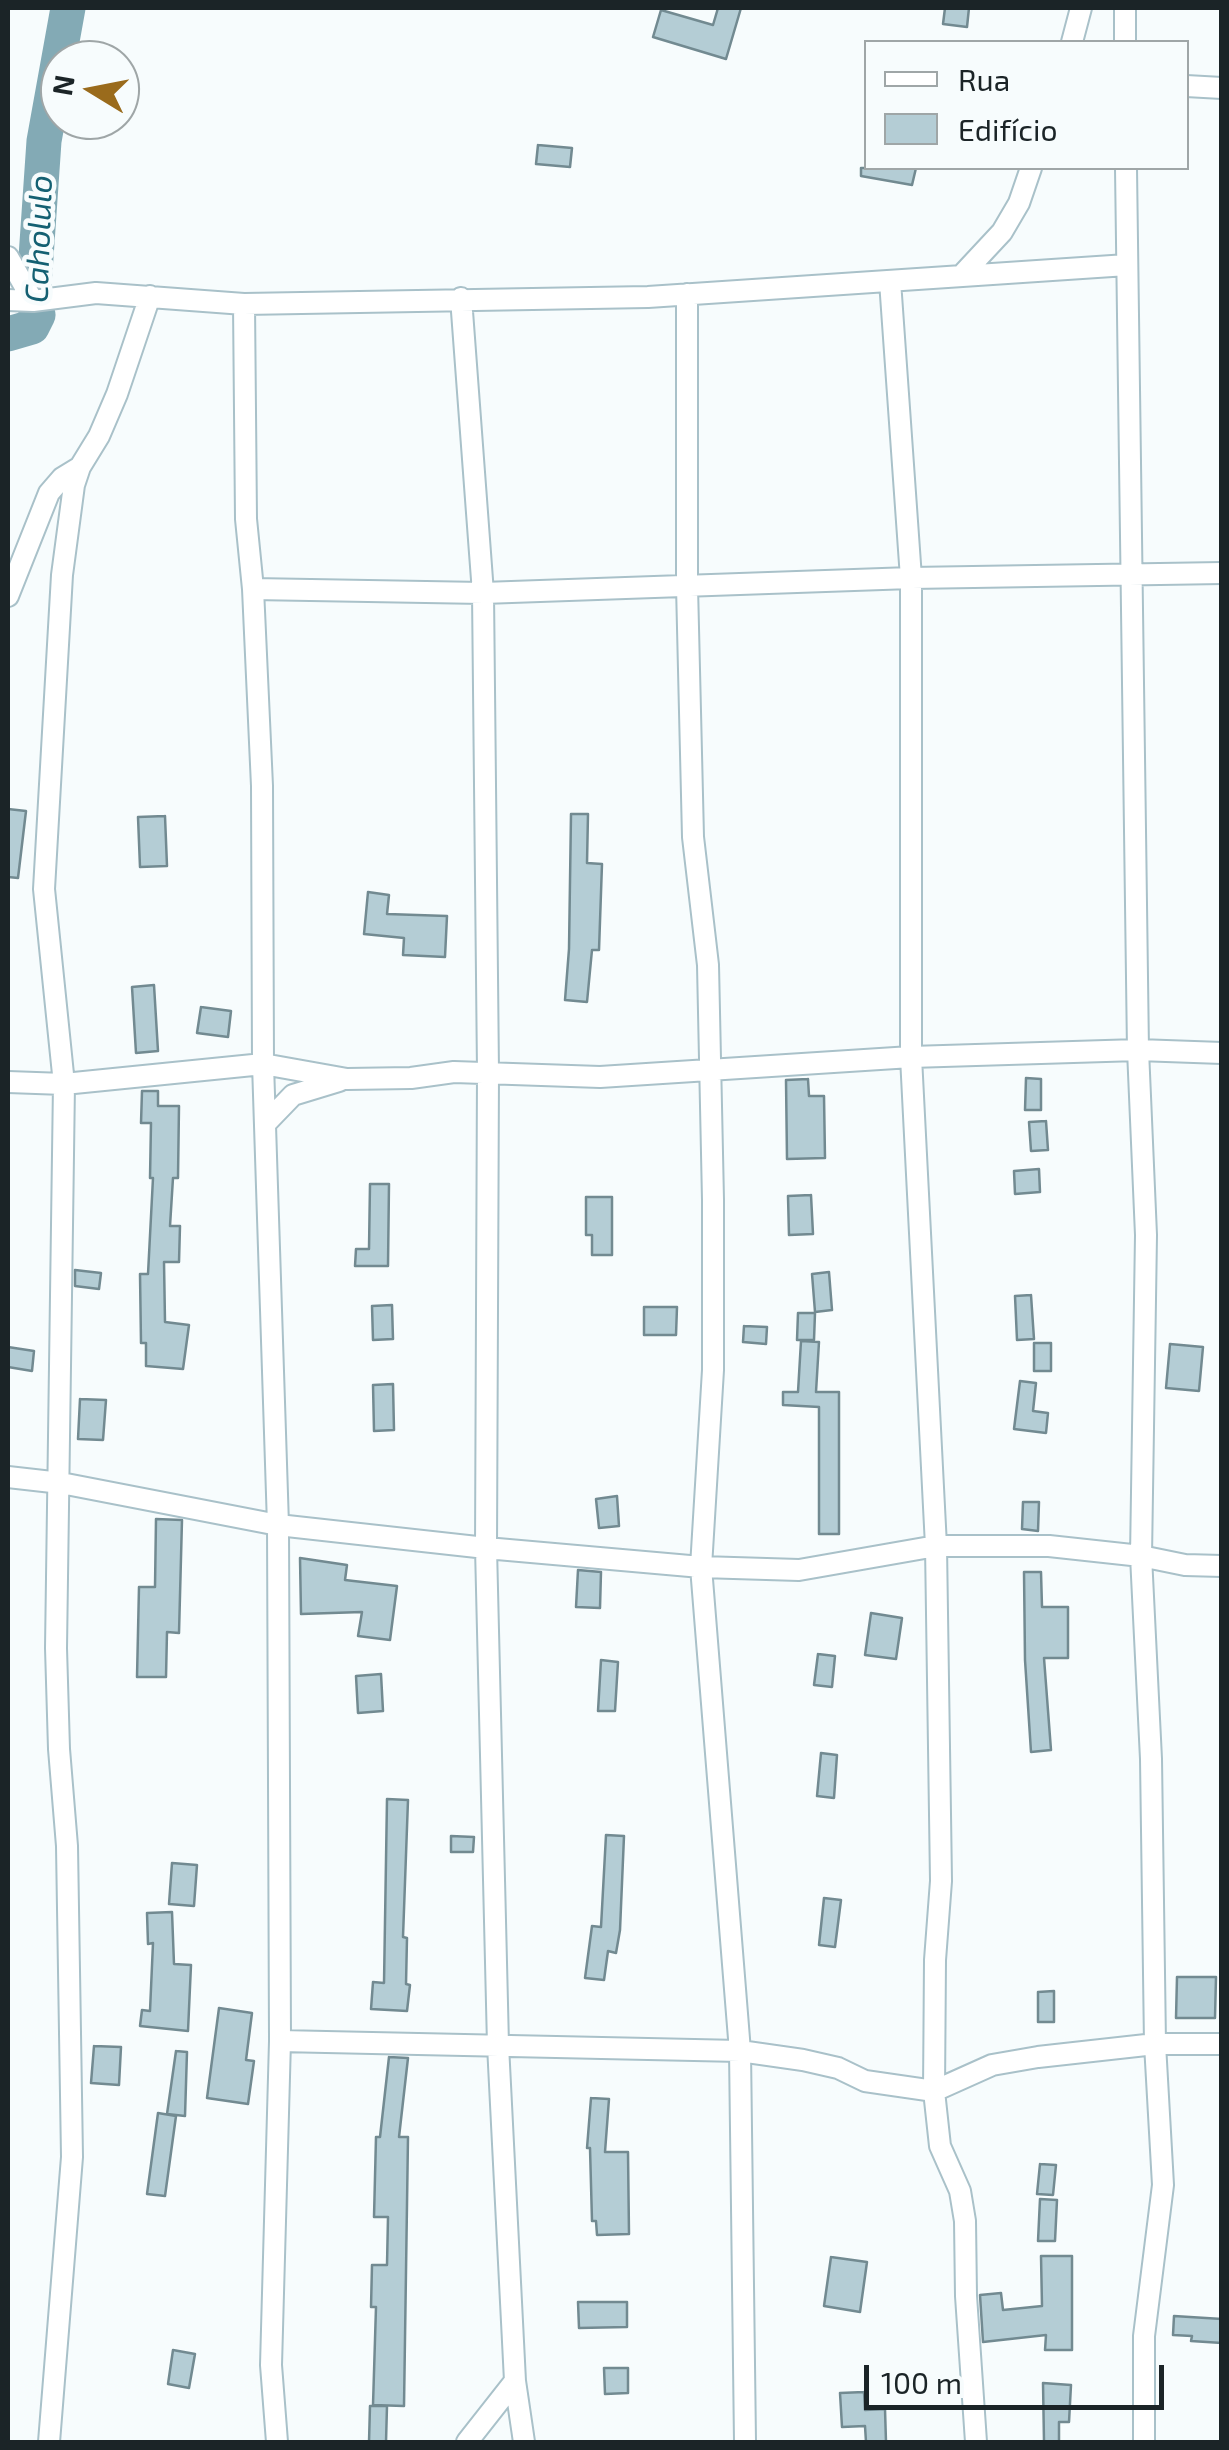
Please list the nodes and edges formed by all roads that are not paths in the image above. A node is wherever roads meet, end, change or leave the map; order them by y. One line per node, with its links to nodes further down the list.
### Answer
1 (1081, 8): 3 (street)
2 (1125, 8): 4 (street)
3 (1073, 40)
4 (1125, 40)
5 (1189, 86): 6 (street)
6 (1222, 88)
7 (1030, 170): 11 (street)
8 (1126, 170): 10 (street)
9 (8, 256): 17 (street)
10 (1127, 265): 11 (street); 21 (street)
11 (961, 276): 12 (street)
12 (890, 282): 13 (street); 22 (street)
13 (688, 294): 15 (street); 23 (street)
14 (150, 296): 17 (street); 18 (street); 19 (street)
15 (462, 298): 18 (street); 25 (street)
16 (8, 300): 17 (street)
17 (33, 300)
18 (244, 304): 24 (street)
19 (80, 467): 26 (street); 35 (street)
20 (1222, 573): 21 (street)
21 (1129, 576): 22 (street); 27 (street)
22 (912, 578): 23 (street); 29 (street)
23 (687, 586): 25 (street); 31 (street)
24 (253, 589): 25 (street); 30 (street)
25 (483, 593): 32 (street)
26 (8, 596)
27 (1138, 1050): 28 (street); 29 (street); 42 (street)
28 (1222, 1052)
29 (911, 1058): 31 (street); 40 (street)
30 (263, 1064): 33 (street); 35 (street); 36 (street)
31 (712, 1067): 32 (street); 44 (street)
32 (488, 1072): 33 (street); 41 (street)
33 (347, 1079): 36 (street)
34 (8, 1082): 35 (street)
35 (64, 1084): 38 (street)
36 (265, 1124): 39 (street)
37 (8, 1477): 38 (street)
38 (60, 1483): 39 (street); 52 (street)
39 (278, 1525): 41 (street); 45 (street)
40 (936, 1546): 42 (street); 44 (street); 50 (street)
41 (486, 1548): 44 (street); 46 (street)
42 (1141, 1556): 43 (street); 47 (street)
43 (1222, 1566)
44 (701, 1567): 49 (street)
45 (280, 2041): 46 (street); 53 (street)
46 (498, 2044): 49 (street); 51 (street)
47 (1155, 2044): 48 (street); 50 (street); 58 (street)
48 (1222, 2044)
49 (740, 2051): 50 (street); 56 (street)
50 (934, 2090): 57 (street)
51 (514, 2381): 54 (street); 55 (street)
52 (49, 2442)
53 (277, 2442)
54 (467, 2442)
55 (524, 2442)
56 (745, 2442)
57 (976, 2442)
58 (1144, 2442)

